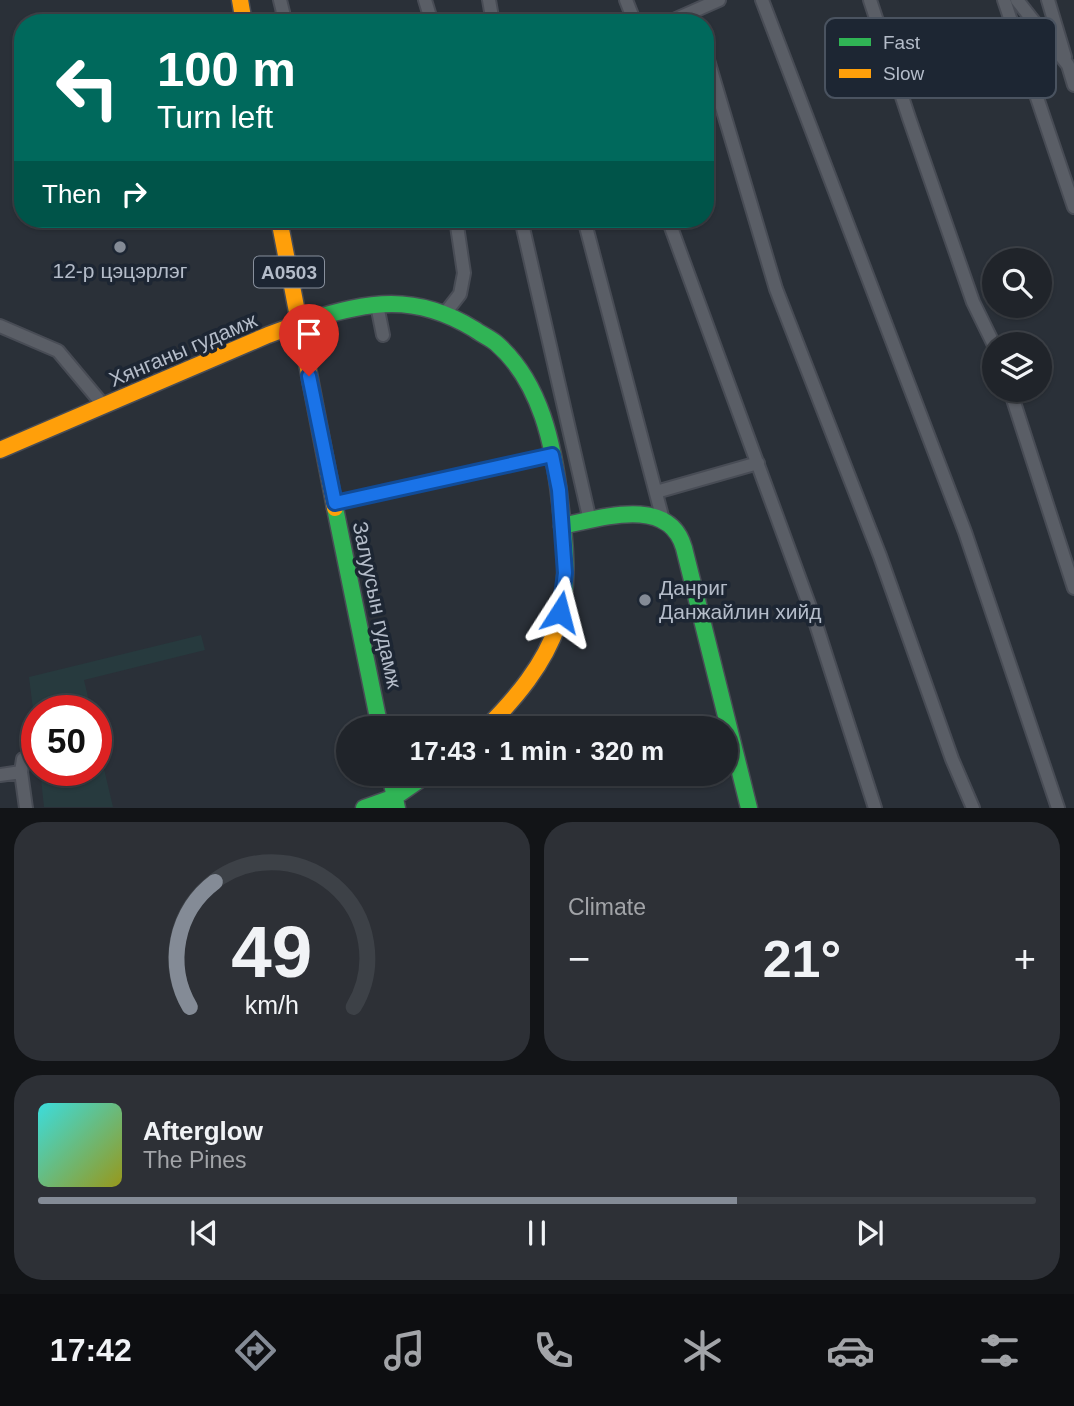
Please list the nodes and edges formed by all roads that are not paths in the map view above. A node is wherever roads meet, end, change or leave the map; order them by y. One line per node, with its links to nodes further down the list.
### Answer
1 (719, 0): 7 (street)
2 (762, 0): 52 (street)
3 (870, 0): 8 (street)
4 (1003, 0): 9 (street)
5 (1017, 0): 10 (street)
6 (1048, 0): 11 (street)
7 (699, 14)
8 (876, 18)
9 (1009, 18)
10 (1031, 18)
11 (1054, 18)
12 (1056, 26): 14 (street)
13 (1056, 50): 14 (street)
14 (1068, 65): 16 (street)
15 (714, 80): 51 (street)
16 (1074, 85)
17 (902, 98): 29 (street)
18 (1037, 98): 19 (street)
19 (1074, 207)
20 (281, 228): 27 (main road, A0503)
21 (457, 228): 26 (street)
22 (523, 228): 39 (street)
23 (586, 228): 36 (street)
24 (671, 228): 35 (street)
25 (377, 304): 26 (main road, Хянганы гудамж); 27 (main road, Хянганы гудамж); 30 (street)
26 (442, 317): 34 (main road, Хянганы гудамж)
27 (298, 325): 32 (main road, Хянганы гудамж); 37 (main road, Залуусын гудамж / A0503)
28 (0, 326): 32 (street)
29 (988, 332)
30 (383, 335)
31 (1014, 402): 41 (street)
32 (104, 406): 33 (main road, Хянганы гудамж)
33 (0, 450)
34 (552, 455): 37 (street); 40 (main road, Хянганы гудамж)
35 (758, 463): 36 (street); 50 (street)
36 (656, 492): 38 (street)
37 (335, 503): 42 (main road, Залуусын гудамж / A0503)
38 (663, 520): 39 (main road); 49 (main road)
39 (590, 521): 40 (main road)
40 (562, 526): 43 (main road, Хянганы гудамж)
41 (1074, 588)
42 (378, 716)
43 (498, 716)
44 (0, 775): 47 (street)
45 (414, 786): 46 (main road)
46 (396, 802): 48 (main road)
47 (26, 807)
48 (363, 807)
49 (749, 807)
50 (875, 807)
51 (973, 807)
52 (1058, 807)

